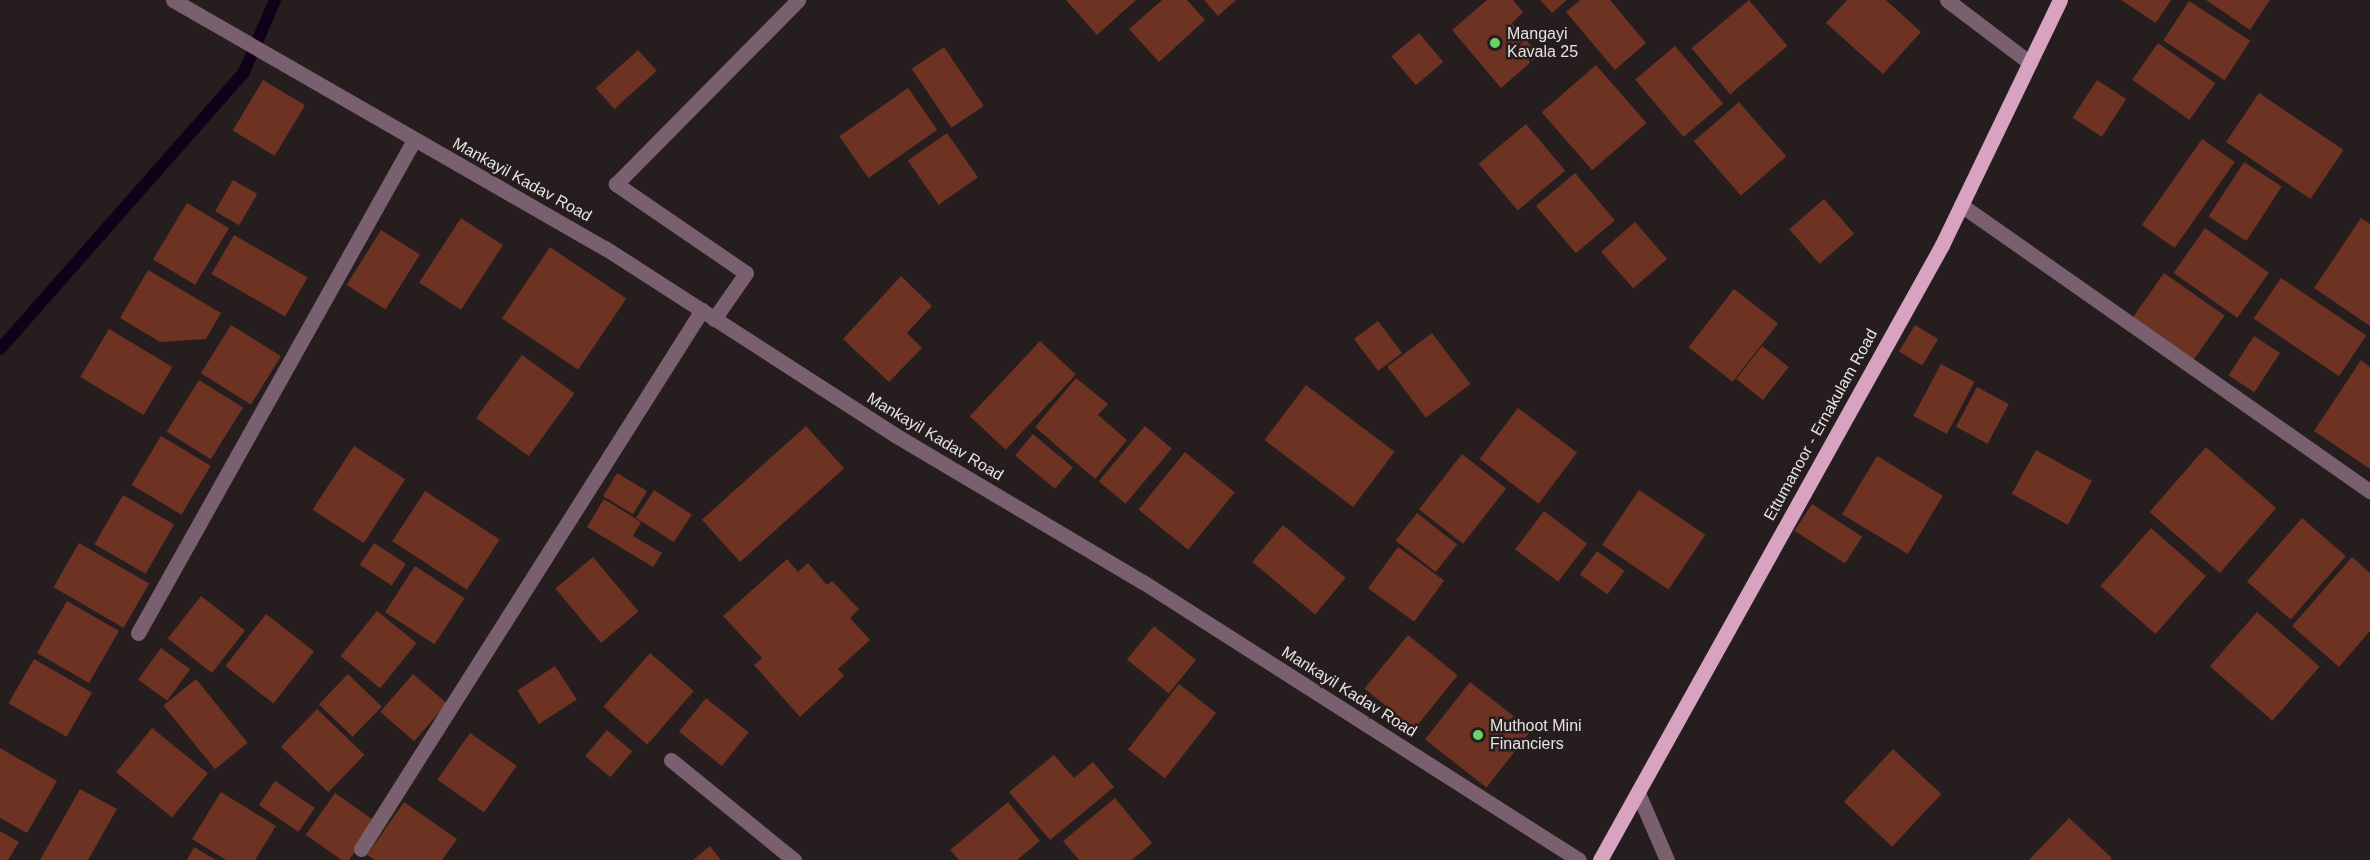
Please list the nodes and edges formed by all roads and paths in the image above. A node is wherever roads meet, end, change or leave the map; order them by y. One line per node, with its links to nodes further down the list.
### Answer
1 (173, 0): 6 (street, Mankayil Kadav Road)
2 (798, 0): 8 (street)
3 (1947, 0): 5 (street)
4 (2060, 0): 5 (main road, Ettumanoor - Ernakulam Road)
5 (2030, 63): 7 (main road, Ettumanoor - Ernakulam Road)
6 (414, 140): 8 (street, Mankayil Kadav Road); 10 (street)
7 (1961, 205): 9 (street); 12 (main road, Ettumanoor - Ernakulam Road)
8 (708, 315): 13 (street); 15 (street, Mankayil Kadav Road)
9 (2370, 491)
10 (138, 633)
11 (671, 760): 14 (street)
12 (1638, 793): 16 (main road, Ettumanoor - Ernakulam Road); 17 (street)
13 (362, 849)
14 (794, 860)
15 (1580, 860)
16 (1600, 860)
17 (1667, 860)

